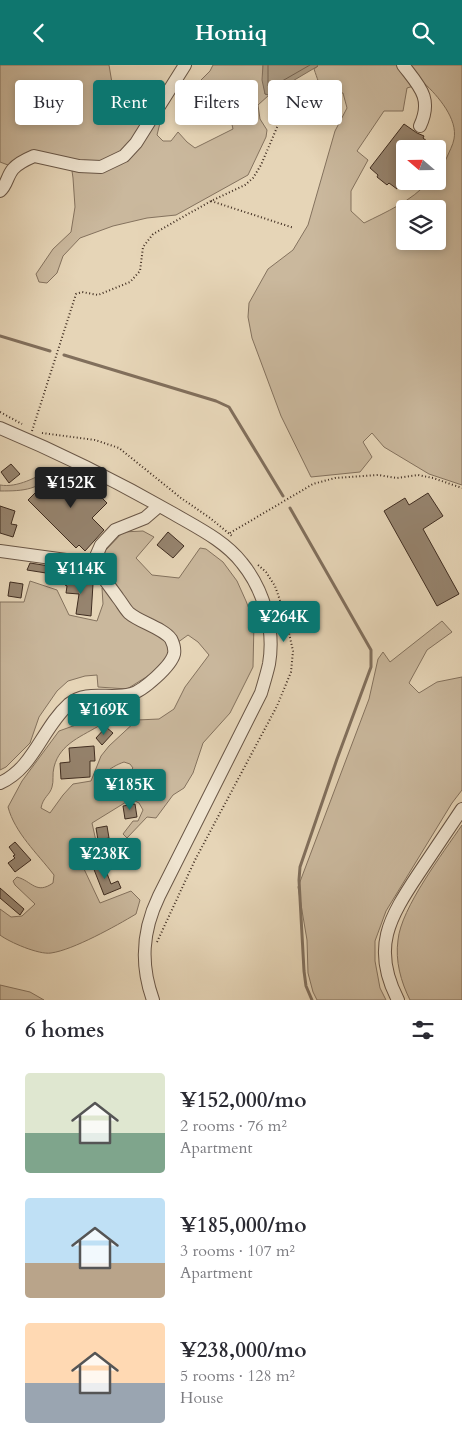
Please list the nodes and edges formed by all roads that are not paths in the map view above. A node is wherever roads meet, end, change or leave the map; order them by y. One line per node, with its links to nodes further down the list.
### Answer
1 (185, 65): 4 (street)
2 (403, 65): 3 (street)
3 (420, 125)
4 (0, 191)
5 (0, 428): 6 (street)
6 (159, 505): 8 (street); 11 (street)
7 (0, 551): 8 (street)
8 (94, 561): 9 (street)
9 (0, 783)
10 (462, 809): 12 (street)
11 (153, 1000)
12 (398, 1000)

